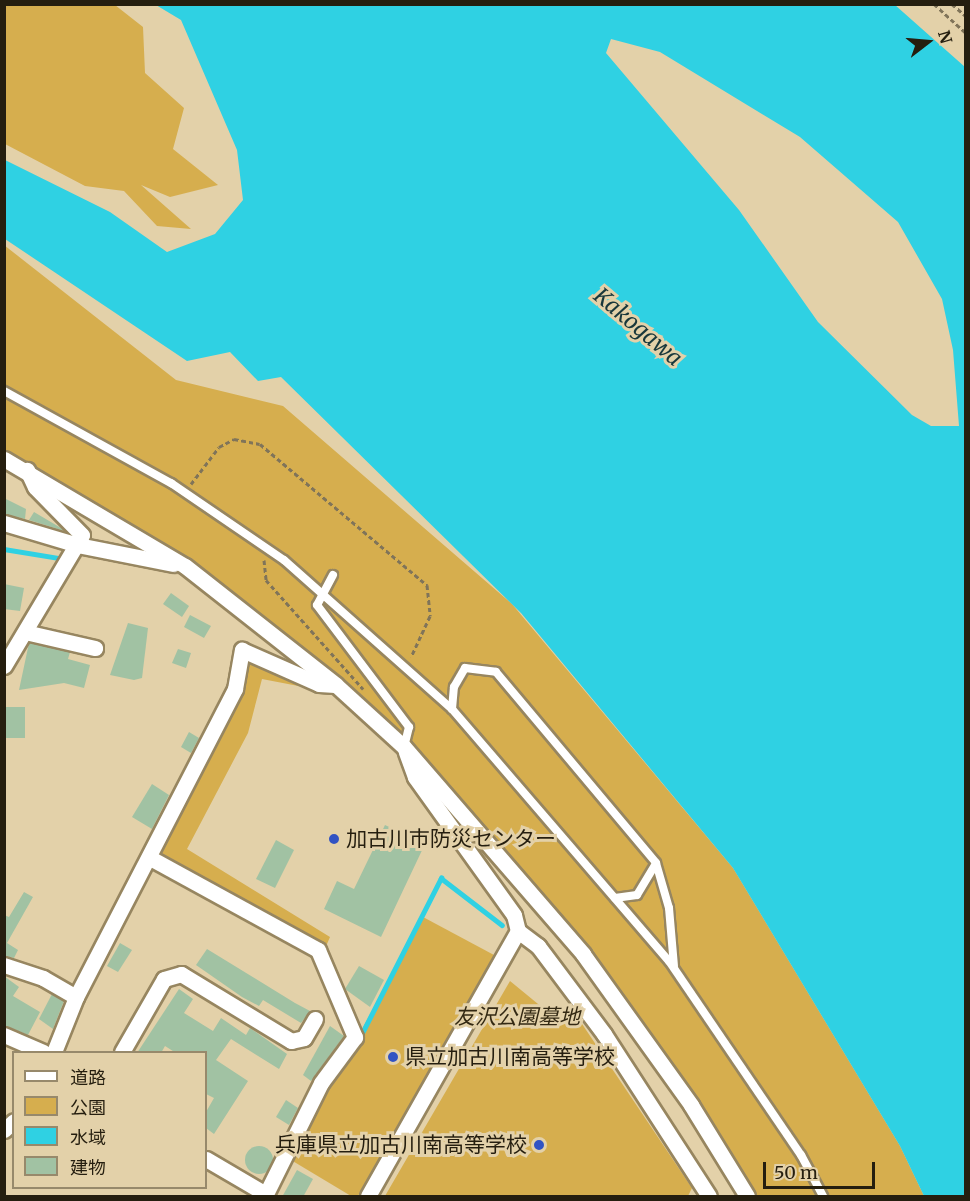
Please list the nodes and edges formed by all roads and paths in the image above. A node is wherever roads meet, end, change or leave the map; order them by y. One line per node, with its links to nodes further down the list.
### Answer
1 (934, 4): 4 (path)
2 (952, 4): 3 (path)
3 (966, 16)
4 (966, 33)
5 (4, 391): 8 (lane)
6 (4, 459): 7 (street)
7 (27, 470): 10 (street); 12 (street)
8 (184, 492): 11 (lane); 18 (path)
9 (4, 523): 10 (street)
10 (78, 545): 12 (street); 15 (street)
11 (271, 552): 14 (lane); 20 (path)
12 (184, 566): 19 (street)
13 (333, 574): 14 (lane)
14 (320, 592): 18 (lane); 22 (lane)
15 (25, 632): 16 (street); 17 (street)
16 (95, 648)
17 (4, 666)
18 (408, 671): 21 (lane)
19 (336, 685): 22 (street); 23 (street)
20 (367, 694)
21 (452, 709): 24 (lane); 25 (lane)
22 (404, 747): 26 (street); 39 (street)
23 (152, 859): 29 (street); 36 (street)
24 (656, 863): 25 (lane); 28 (lane)
25 (615, 898): 28 (lane)
26 (518, 931): 37 (street); 38 (street)
27 (4, 965): 29 (street)
28 (674, 967): 40 (lane)
29 (76, 997): 33 (street)
30 (315, 1019): 34 (street)
31 (4, 1035): 32 (street)
32 (39, 1051)
33 (55, 1051)
34 (123, 1051)
35 (207, 1160): 36 (street)
36 (264, 1195)
37 (368, 1197)
38 (709, 1197)
39 (747, 1197)
40 (823, 1197)

